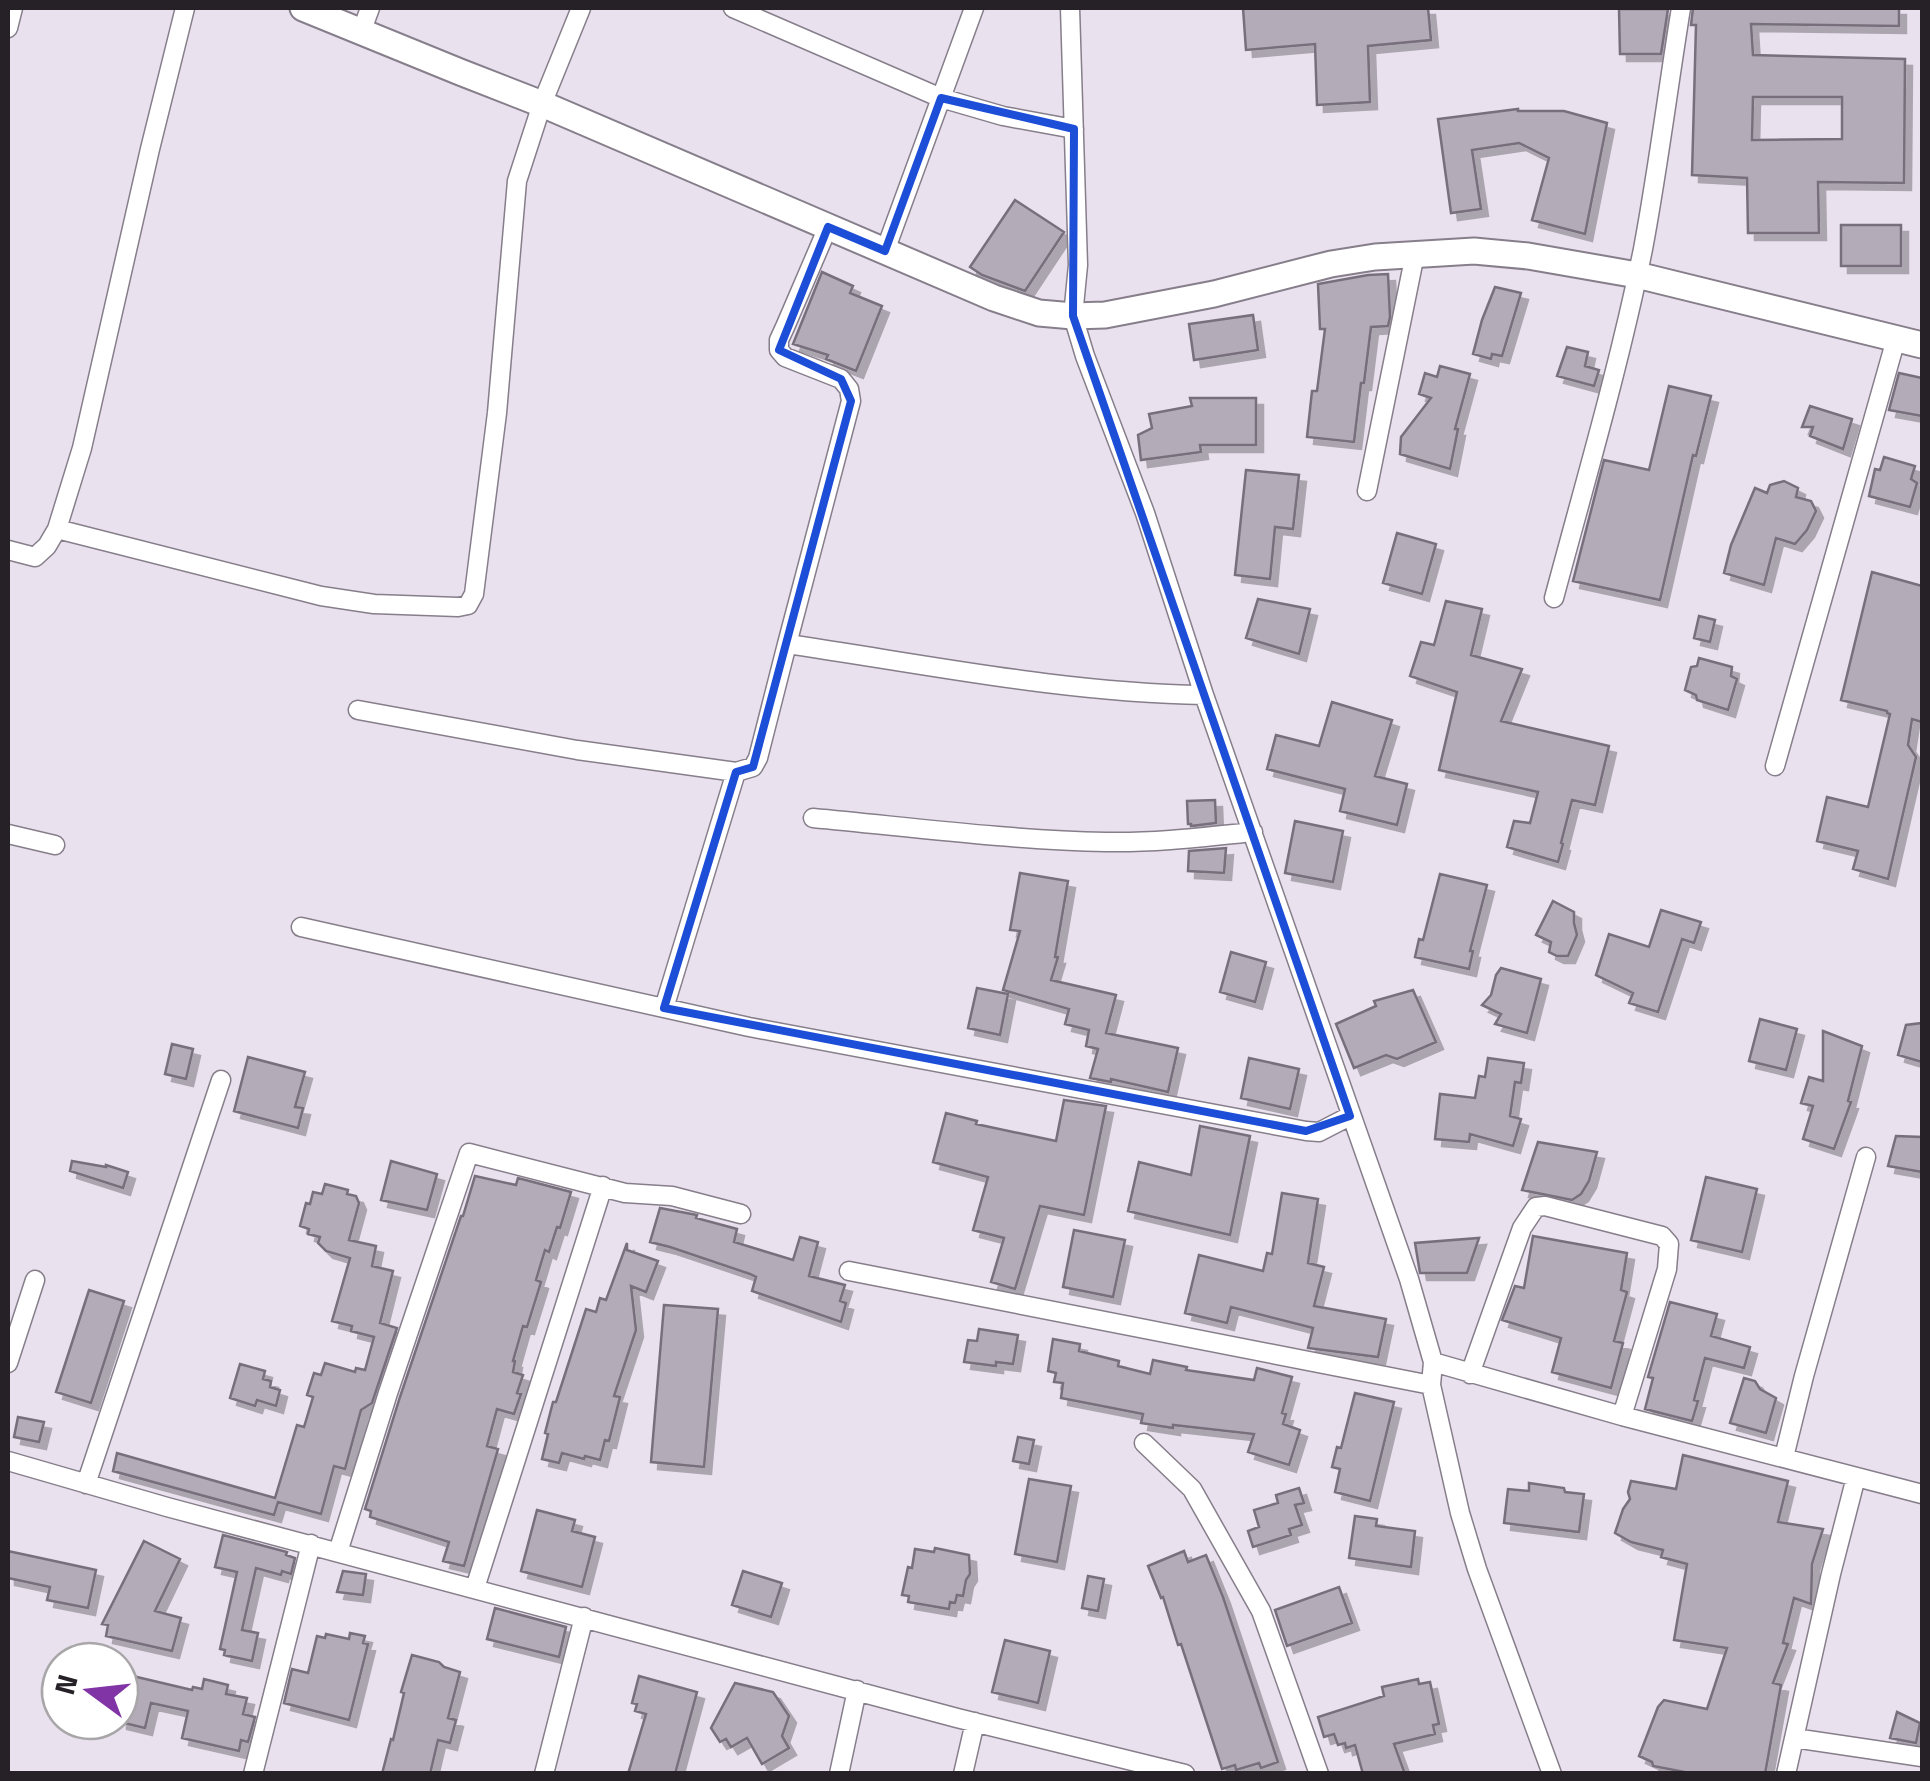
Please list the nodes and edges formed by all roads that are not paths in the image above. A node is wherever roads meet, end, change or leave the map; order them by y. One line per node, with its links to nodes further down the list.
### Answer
1 (13, 8): 10 (street)
2 (185, 8): 22 (street)
3 (303, 8): 9 (main road)
4 (582, 8): 12 (street)
5 (733, 8): 11 (street)
6 (974, 8): 11 (street)
7 (1070, 8): 13 (street)
8 (1681, 8): 17 (street)
9 (366, 19): 12 (main road)
10 (8, 28)
11 (941, 98): 13 (street); 15 (street)
12 (542, 104): 14 (main road); 22 (street)
13 (1074, 129): 18 (street)
14 (828, 227): 15 (main road); 25 (street)
15 (885, 252): 18 (main road)
16 (1415, 254): 17 (main road); 18 (main road); 21 (street)
17 (1637, 275): 19 (main road); 24 (street)
18 (1072, 316): 26 (street)
19 (1896, 339): 20 (main road); 28 (street)
20 (1922, 345)
21 (1368, 491)
22 (57, 529): 23 (street)
23 (8, 550)
24 (1554, 598)
25 (787, 644): 26 (street); 29 (street)
26 (1204, 694): 31 (street)
27 (358, 710): 29 (street)
28 (1775, 766)
29 (736, 772): 35 (street)
30 (813, 818): 31 (street)
31 (1253, 832): 37 (street)
32 (8, 834): 33 (street)
33 (55, 845)
34 (301, 927): 35 (street)
35 (664, 1008): 37 (street)
36 (221, 1080): 52 (street)
37 (1350, 1116): 43 (street)
38 (1866, 1157): 49 (street)
39 (603, 1186): 40 (street); 55 (street); 56 (street)
40 (741, 1214)
41 (849, 1271): 46 (street)
42 (35, 1280): 44 (street)
43 (1433, 1362): 45 (street); 46 (street)
44 (8, 1363)
45 (1470, 1374): 47 (street); 47 (street)
46 (1431, 1385): 69 (street)
47 (1622, 1416): 49 (street)
48 (1144, 1444): 68 (street)
49 (1784, 1457): 51 (street)
50 (8, 1461): 52 (street)
51 (1856, 1477): 53 (street); 60 (street)
52 (86, 1484): 54 (street)
53 (1922, 1494)
54 (311, 1544): 55 (street); 63 (street)
55 (338, 1552): 56 (street)
56 (475, 1588): 57 (street)
57 (584, 1617): 58 (street); 64 (street)
58 (857, 1690): 59 (street); 65 (street)
59 (976, 1722): 62 (street); 66 (street)
60 (1794, 1738): 61 (street); 70 (street)
61 (1922, 1757)
62 (1160, 1770): 67 (street)
63 (253, 1774)
64 (544, 1774)
65 (839, 1774)
66 (962, 1774)
67 (1185, 1774)
68 (1319, 1774)
69 (1552, 1774)
70 (1786, 1774)

